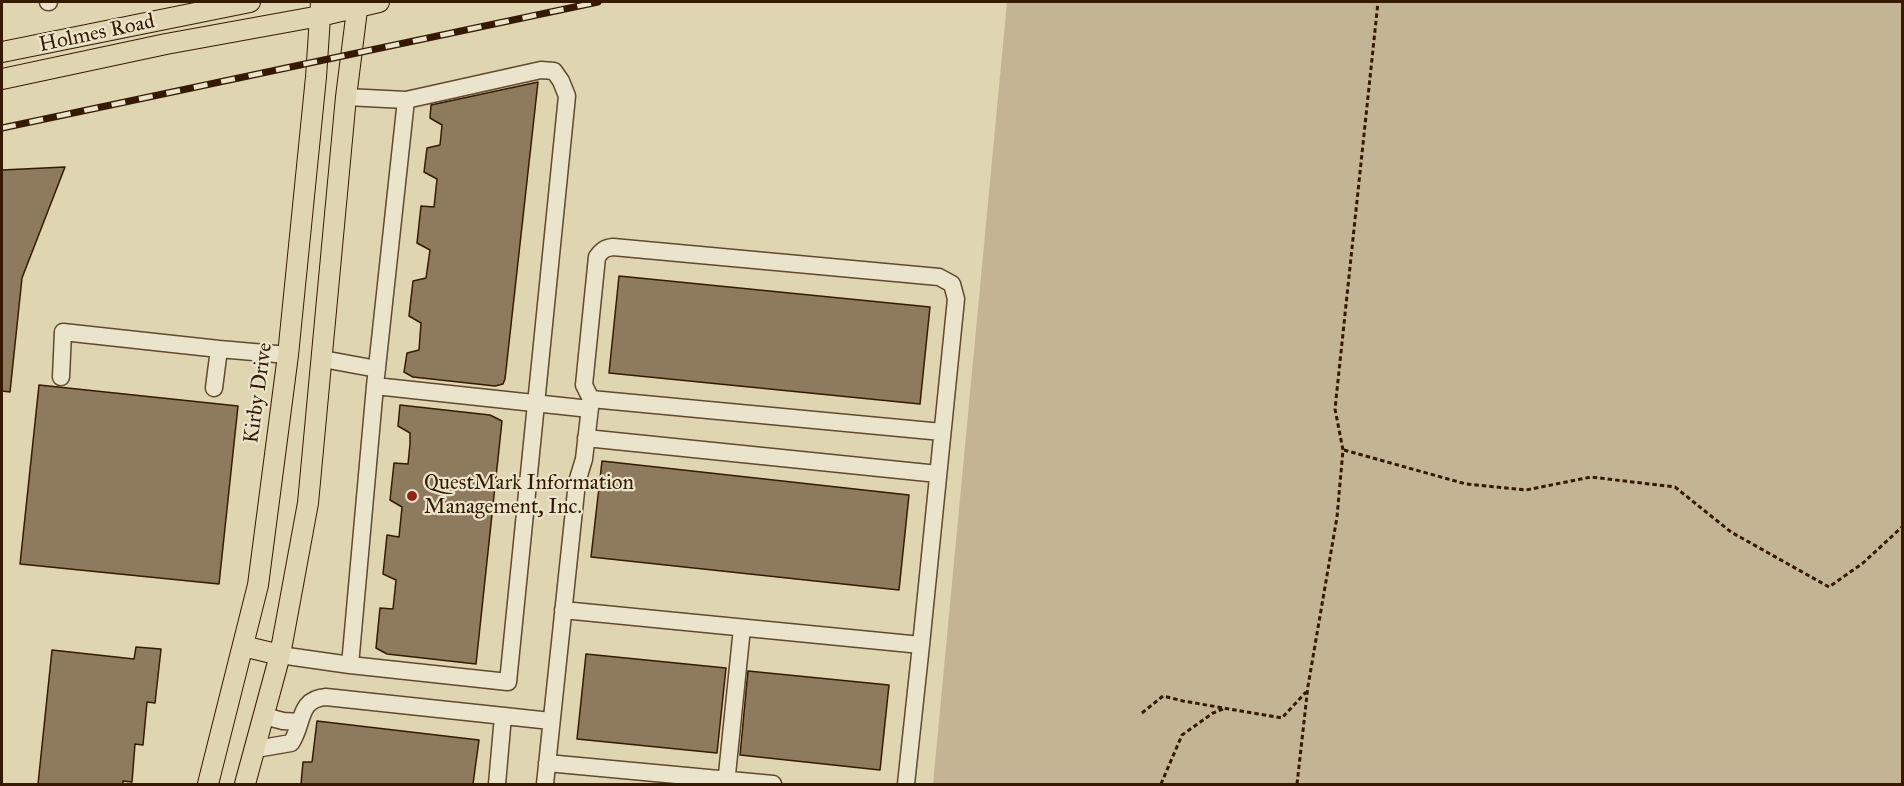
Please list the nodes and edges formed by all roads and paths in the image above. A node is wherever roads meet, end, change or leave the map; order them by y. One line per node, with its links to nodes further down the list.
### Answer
1 (249, 2): 6 (main road, Holmes Road)
2 (380, 2): 4 (main road, Holmes Road)
3 (1378, 2): 20 (path)
4 (358, 4): 5 (main road, Holmes Road); 8 (main road)
5 (321, 9): 7 (main road, Holmes Road); 11 (main road, Kirby Drive)
6 (2, 52)
7 (2, 78)
8 (346, 97): 9 (lane); 12 (main road)
9 (406, 100): 14 (lane); 16 (lane)
10 (219, 349): 11 (lane); 13 (lane); 15 (lane)
11 (288, 355): 12 (main road); 26 (main road, Kirby Drive)
12 (322, 359): 14 (lane); 27 (main road)
13 (60, 376)
14 (376, 378): 16 (lane); 28 (lane)
15 (214, 388)
16 (535, 402): 17 (lane); 28 (lane)
17 (590, 404): 18 (lane); 18 (lane); 19 (lane)
18 (942, 432): 21 (lane)
19 (586, 438): 21 (lane); 23 (lane)
20 (1343, 450): 22 (path); 29 (path)
21 (938, 474): 25 (lane)
22 (1902, 527)
23 (563, 610): 24 (lane); 34 (lane)
24 (742, 628): 25 (lane); 38 (lane)
25 (921, 645): 44 (lane)
26 (243, 646): 27 (main road); 39 (main road, Kirby Drive)
27 (280, 655): 28 (lane); 32 (main road)
28 (350, 665)
29 (1308, 690): 30 (path); 46 (path)
30 (1225, 708): 31 (path); 45 (path)
31 (1142, 713)
32 (264, 716): 35 (lane); 36 (main road)
33 (503, 716): 34 (lane); 35 (lane); 41 (lane)
34 (551, 721): 37 (lane)
35 (300, 722): 36 (lane)
36 (256, 750): 40 (main road)
37 (547, 763): 38 (lane); 42 (lane)
38 (726, 782): 43 (lane)
39 (208, 784)
40 (245, 784)
41 (497, 784)
42 (545, 784)
43 (773, 784)
44 (906, 784)
45 (1161, 784)
46 (1297, 784)

